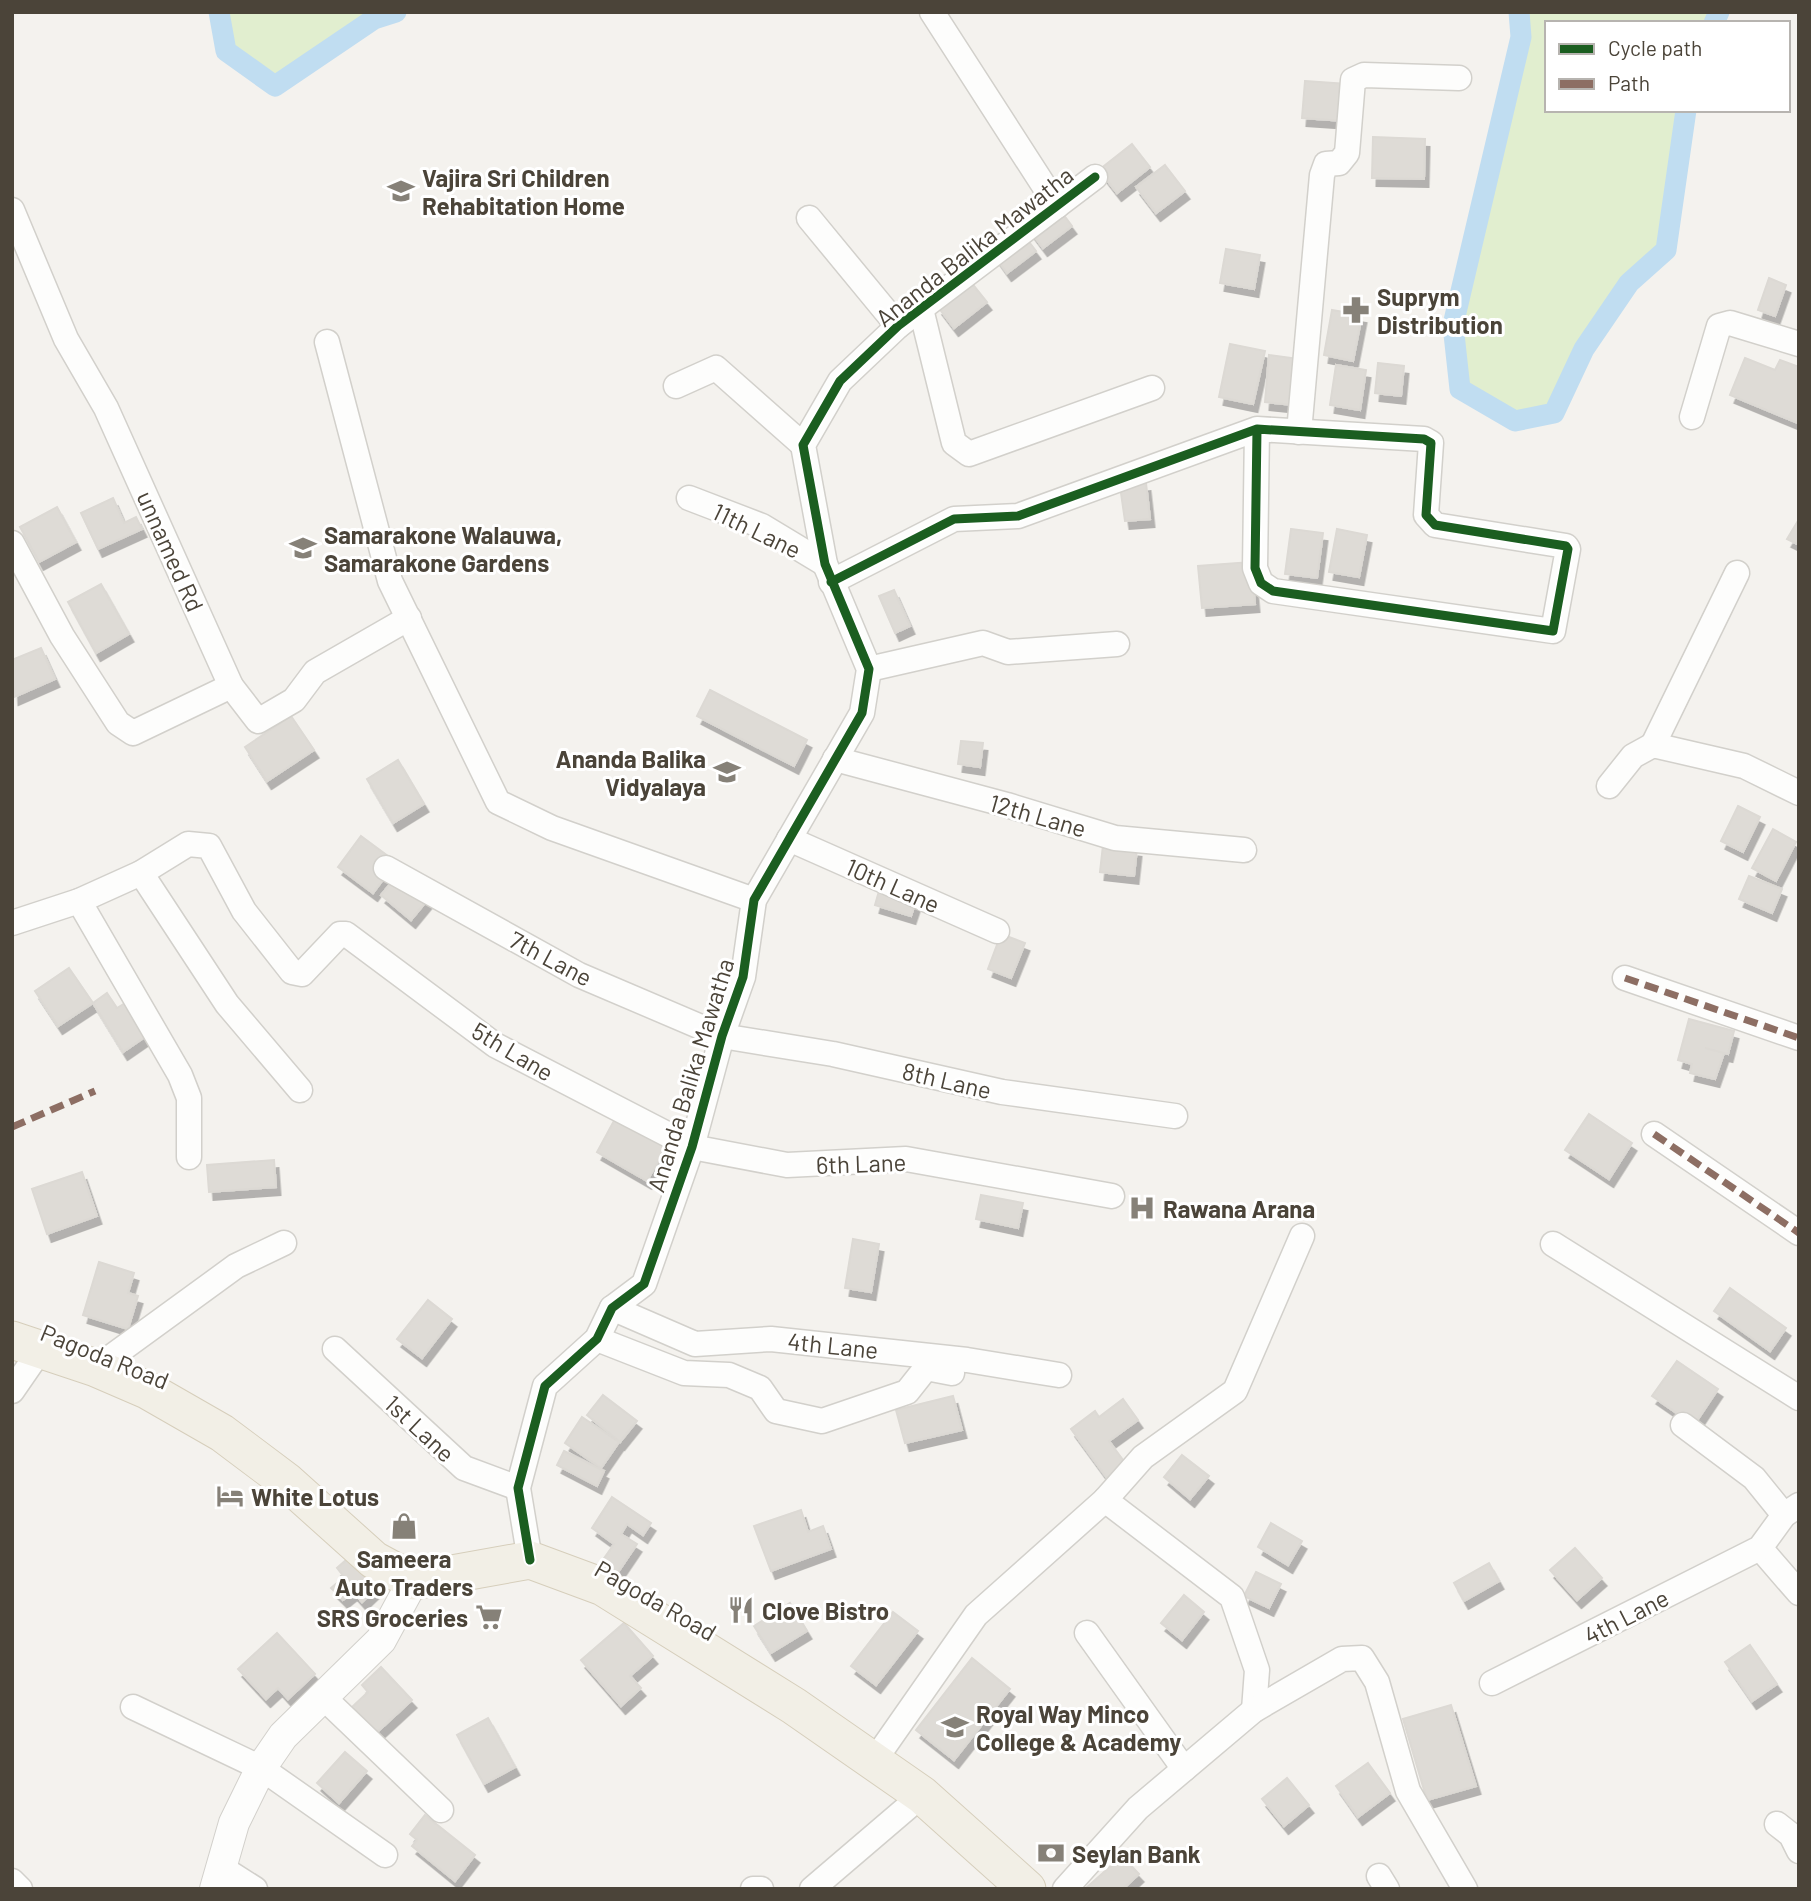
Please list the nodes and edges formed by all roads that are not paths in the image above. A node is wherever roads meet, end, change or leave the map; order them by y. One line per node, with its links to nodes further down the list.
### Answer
1 (932, 12): 4 (street)
2 (1459, 78): 15 (street)
3 (1095, 177): 4 (street, Ananda Balika Mawatha)
4 (1057, 206): 7 (street, Ananda Balika Mawatha)
5 (12, 210): 24 (street, unnamed Rd)
6 (809, 218): 8 (street)
7 (921, 309): 8 (street, Ananda Balika Mawatha); 12 (street)
8 (898, 326): 16 (street, Ananda Balika Mawatha)
9 (327, 342): 21 (street)
10 (1799, 344): 13 (street)
11 (676, 386): 16 (street)
12 (1152, 388)
13 (1692, 417)
14 (1257, 429): 15 (street); 15 (street); 19 (street)
15 (1299, 432)
16 (803, 444): 19 (street)
17 (689, 498): 19 (street, 11th Lane)
18 (12, 543): 24 (street)
19 (828, 573): 23 (street)
20 (1737, 573): 25 (street)
21 (409, 618): 24 (street, unnamed Rd); 33 (street)
22 (1117, 644): 23 (street)
23 (869, 669): 26 (street, Ananda Balika Mawatha)
24 (231, 686)
25 (1653, 745): 27 (street); 28 (street)
26 (835, 759): 29 (street, Ananda Balika Mawatha); 30 (street, 12th Lane)
27 (1608, 786)
28 (1799, 793)
29 (789, 839): 33 (street, Ananda Balika Mawatha); 36 (street, 10th Lane)
30 (1244, 850)
31 (386, 868): 38 (street, 7th Lane)
32 (141, 873): 34 (street); 40 (street); 43 (street, 5th Lane)
33 (754, 900): 38 (street, Ananda Balika Mawatha)
34 (79, 901): 35 (street); 44 (street)
35 (12, 923)
36 (997, 932)
37 (1625, 978): 39 (street)
38 (722, 1036): 41 (street, 8th Lane); 43 (street, Ananda Balika Mawatha)
39 (1799, 1038)
40 (300, 1090)
41 (1175, 1116)
42 (1654, 1134): 46 (street)
43 (692, 1147): 45 (street, 6th Lane); 50 (street, Ananda Balika Mawatha)
44 (189, 1157)
45 (1112, 1196)
46 (1799, 1233)
47 (1302, 1237): 61 (street)
48 (284, 1243): 54 (street)
49 (1553, 1244): 58 (street)
50 (612, 1308): 51 (street, Ananda Balika Mawatha); 55 (street, 4th Lane)
51 (597, 1339): 56 (street); 60 (street, Ananda Balika Mawatha)
52 (26, 1344): 54 (main road, Pagoda Road); 57 (street)
53 (335, 1349): 60 (street, 1st Lane)
54 (96, 1368): 65 (main road, Pagoda Road)
55 (1059, 1375)
56 (994, 1381)
57 (12, 1391)
58 (1799, 1398)
59 (1683, 1425): 62 (street)
60 (518, 1488): 64 (street, Ananda Balika Mawatha)
61 (1104, 1500): 71 (street); 72 (street)
62 (1791, 1510): 63 (street, 4th Lane)
63 (1760, 1548): 66 (street); 68 (street, 4th Lane)
64 (530, 1560): 65 (main road); 72 (main road, Pagoda Road)
65 (413, 1581): 69 (street)
66 (1799, 1593)
67 (1087, 1633): 74 (street)
68 (1492, 1683)
69 (323, 1696): 73 (street); 76 (street)
70 (133, 1707): 73 (street)
71 (1254, 1710): 74 (street); 89 (street)
72 (874, 1761): 75 (main road, Pagoda Road)
73 (261, 1768): 79 (street); 80 (street)
74 (1184, 1769): 88 (street)
75 (922, 1795): 86 (street); 87 (main road, Pagoda Road)
76 (441, 1810)
77 (1777, 1824): 78 (street)
78 (1799, 1851)
79 (385, 1856)
80 (218, 1878): 83 (street)
81 (12, 1881): 82 (street)
82 (20, 1889)
83 (255, 1889)
84 (752, 1889): 85 (street)
85 (761, 1889)
86 (812, 1889)
87 (1027, 1889)
88 (1065, 1889)
89 (1465, 1889)

